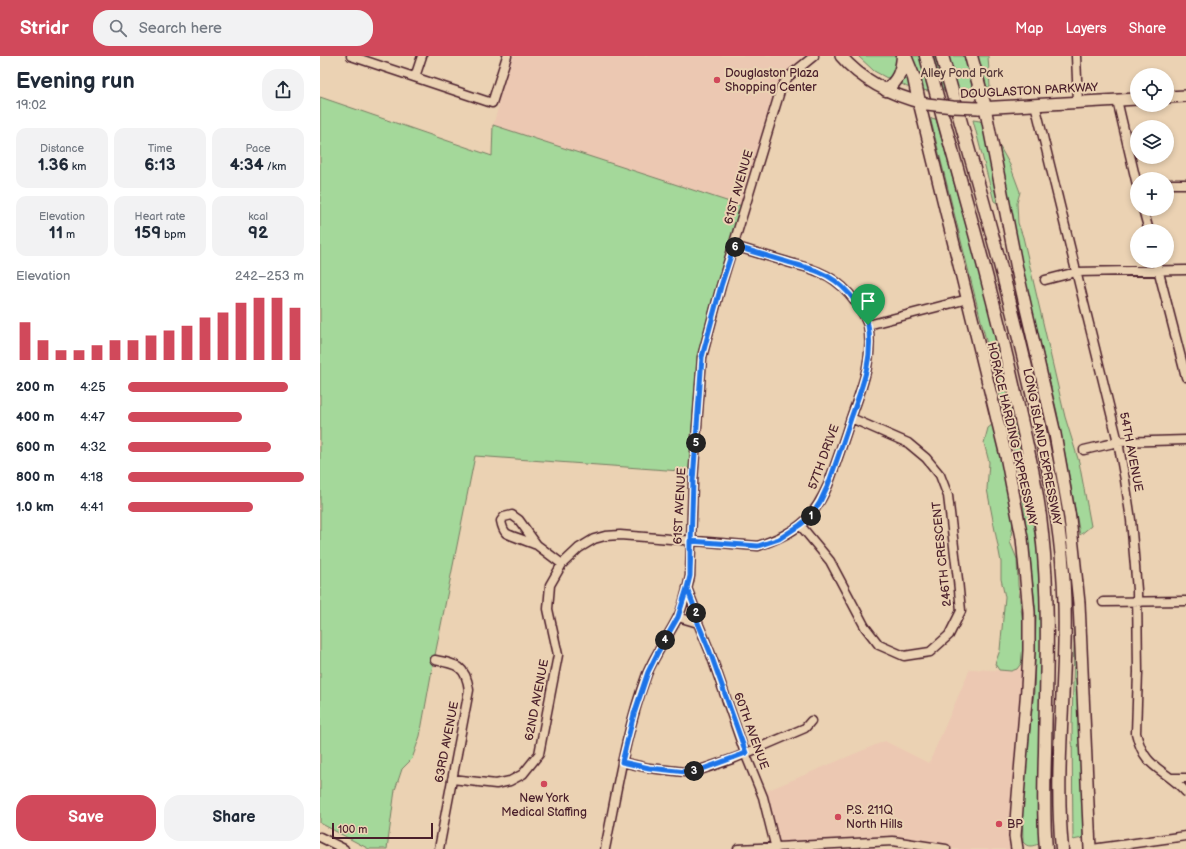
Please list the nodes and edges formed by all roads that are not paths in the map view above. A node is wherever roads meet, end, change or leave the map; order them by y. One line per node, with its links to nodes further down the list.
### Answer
1 (351, 56): 13 (street)
2 (422, 56): 13 (street)
3 (507, 56): 13 (street)
4 (814, 56): 28 (street, 61ST AVENUE)
5 (841, 56): 14 (main road, DOUGLASTON PARKWAY)
6 (904, 56): 14 (highway); 20 (highway)
7 (922, 56): 24 (highway)
8 (926, 56): 24 (highway, LONG ISLAND EXPRESSWAY)
9 (942, 56): 23 (highway, LONG ISLAND EXPRESSWAY)
10 (950, 56): 23 (highway)
11 (972, 56): 22 (highway)
12 (1076, 56): 19 (street)
13 (415, 77)
14 (886, 90): 20 (main road, DOUGLASTON PARKWAY)
15 (1186, 96): 16 (main road)
16 (1174, 97)
17 (1130, 99): 18 (main road, DOUGLASTON PARKWAY)
18 (1117, 100): 19 (main road, DOUGLASTON PARKWAY); 25 (street)
19 (1078, 102): 21 (main road, DOUGLASTON PARKWAY)
20 (923, 103): 22 (main road, DOUGLASTON PARKWAY, bridge); 33 (main road, HORACE HARDING EXPRESSWAY)
21 (1035, 104): 22 (main road, DOUGLASTON PARKWAY); 31 (street, 54TH AVENUE)
22 (981, 108): 71 (main road)
23 (965, 137): 70 (highway, LONG ISLAND EXPRESSWAY)
24 (949, 141): 69 (highway, LONG ISLAND EXPRESSWAY)
25 (1134, 172)
26 (1174, 184): 27 (street)
27 (1186, 184)
28 (734, 246): 34 (street); 42 (street, 61ST AVENUE)
29 (1158, 270): 30 (street); 31 (street); 35 (street)
30 (1186, 270)
31 (1076, 272): 32 (street); 39 (street, 54TH AVENUE)
32 (1045, 280)
33 (968, 299): 34 (street); 68 (main road, HORACE HARDING EXPRESSWAY)
34 (868, 325): 37 (street, 57TH DRIVE)
35 (1183, 357): 36 (street)
36 (1186, 376)
37 (851, 418): 41 (street, 57TH DRIVE); 41 (street, 246TH CRESCENT)
38 (1186, 440): 39 (street)
39 (1118, 442): 40 (street); 46 (street, 54TH AVENUE)
40 (1084, 450)
41 (800, 525): 42 (street, 57TH DRIVE)
42 (690, 541): 44 (street, 62ND AVENUE); 45 (street, 61ST AVENUE)
43 (537, 545): 44 (street)
44 (562, 564): 57 (street, 62ND AVENUE)
45 (687, 588): 49 (street, 61ST AVENUE); 50 (street, 60TH AVENUE)
46 (1138, 601): 47 (street); 48 (street); 55 (street, 54TH AVENUE)
47 (1186, 601)
48 (1103, 602)
49 (678, 617): 50 (street); 54 (street, 61ST AVENUE)
50 (698, 623): 53 (street, 60TH AVENUE)
51 (435, 660): 57 (street, 63RD AVENUE)
52 (812, 722): 53 (street)
53 (746, 753): 54 (street); 61 (street, 60TH AVENUE)
54 (622, 762): 65 (street, 61ST AVENUE)
55 (1171, 778): 56 (street); 58 (street, 54TH AVENUE)
56 (1186, 778)
57 (452, 779): 64 (street, 63RD AVENUE)
58 (1186, 792)
59 (1186, 836): 71 (street)
60 (320, 837): 63 (street)
61 (776, 848): 62 (street); 66 (street)
62 (935, 848): 67 (street)
63 (344, 849)
64 (439, 849)
65 (605, 849)
66 (738, 849)
67 (946, 849)
68 (1017, 849)
69 (1046, 849)
70 (1062, 849)
71 (1091, 849)

